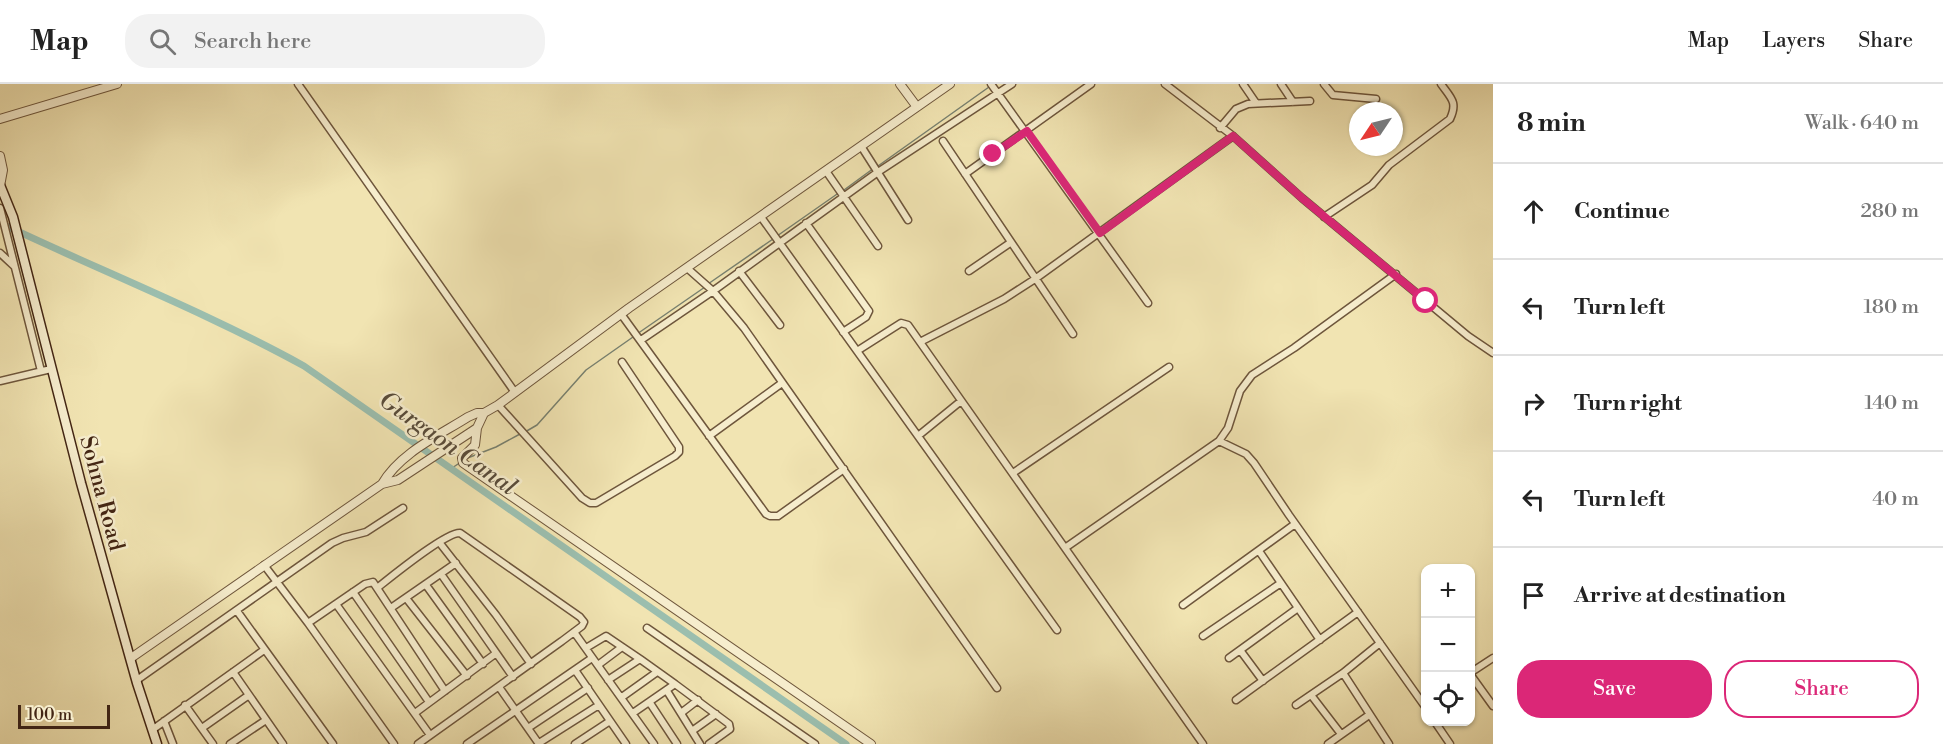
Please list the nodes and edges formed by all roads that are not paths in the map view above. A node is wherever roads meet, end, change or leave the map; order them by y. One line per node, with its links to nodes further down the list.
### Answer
1 (117, 84): 19 (street)
2 (298, 84): 63 (street)
3 (900, 84): 18 (street)
4 (950, 84): 18 (street)
5 (991, 84): 13 (street)
6 (1012, 84): 13 (street)
7 (1091, 84): 21 (street)
8 (1166, 84): 20 (street)
9 (1243, 84): 17 (street)
10 (1281, 84): 16 (street)
11 (1324, 84): 14 (street)
12 (1441, 84): 33 (street)
13 (998, 93): 21 (street); 26 (street)
14 (1376, 99)
15 (1310, 101): 16 (street)
16 (1293, 102): 17 (street)
17 (1256, 103): 20 (street)
18 (917, 107): 24 (street)
19 (0, 119)
20 (1220, 128): 22 (street)
21 (1027, 131): 28 (street); 36 (street)
22 (1233, 136): 33 (street); 36 (street)
23 (943, 141): 28 (street)
24 (861, 146): 26 (street); 27 (street)
25 (0, 156): 29 (street)
26 (876, 169): 30 (street); 34 (street)
27 (826, 171): 30 (street); 32 (street)
28 (965, 174): 38 (street)
29 (0, 186): 59 (main road, Sohna Road)
30 (842, 193): 35 (street); 39 (street)
31 (0, 208): 42 (street)
32 (760, 217): 37 (street); 41 (street)
33 (1324, 217): 45 (street)
34 (908, 220)
35 (806, 223): 37 (street); 51 (street)
36 (1100, 233): 46 (street); 48 (street)
37 (776, 239): 43 (street); 51 (street)
38 (1010, 243): 44 (street); 46 (street)
39 (878, 246)
40 (0, 253): 42 (street)
41 (687, 267): 47 (street); 49 (street)
42 (16, 269): 60 (street)
43 (739, 271): 47 (street); 50 (street)
44 (969, 271)
45 (1396, 274): 56 (street); 70 (street)
46 (1035, 279): 52 (street); 54 (street)
47 (709, 287): 53 (street); 62 (street)
48 (1148, 303)
49 (621, 314): 53 (street); 63 (street)
50 (780, 325)
51 (843, 332): 55 (street)
52 (1073, 334)
53 (638, 336): 68 (street)
54 (920, 342): 55 (street); 64 (street)
55 (857, 351): 69 (street)
56 (1493, 353)
57 (622, 362): 65 (street)
58 (1169, 366): 72 (street)
59 (51, 369): 60 (street); 107 (main road, Sohna Road)
60 (41, 371): 61 (street)
61 (0, 381)
62 (782, 383): 68 (street); 71 (street)
63 (514, 391): 65 (street)
64 (961, 401): 69 (street); 72 (street)
65 (498, 405): 66 (street)
66 (484, 413): 67 (street); 73 (street)
67 (477, 428): 73 (street); 176 (street)
68 (709, 436): 71 (street)
69 (918, 436): 96 (street)
70 (1219, 441): 75 (street); 77 (street)
71 (844, 469): 128 (street)
72 (1013, 473): 77 (street)
73 (382, 484): 80 (street)
74 (402, 508): 82 (street)
75 (1295, 524): 78 (street); 93 (street)
76 (439, 542): 79 (street); 85 (street); 97 (street)
77 (1065, 548): 177 (street)
78 (1259, 551): 83 (street); 89 (street)
79 (456, 563): 81 (street); 112 (street)
80 (264, 566): 82 (street); 107 (street)
81 (441, 574): 84 (street); 105 (street)
82 (277, 582): 92 (street); 94 (street)
83 (1281, 583): 91 (street); 98 (street)
84 (426, 585): 87 (street); 111 (street)
85 (377, 588): 86 (street); 90 (street)
86 (353, 592): 88 (street); 137 (street)
87 (406, 598): 90 (street); 119 (street)
88 (336, 604): 94 (street); 144 (street)
89 (1183, 605)
90 (390, 608): 129 (street)
91 (1298, 608): 99 (street); 104 (street)
92 (237, 611): 103 (street); 121 (street)
93 (1358, 612): 99 (street); 100 (street)
94 (308, 624): 166 (street)
95 (647, 628): 175 (street)
96 (1057, 630)
97 (574, 632): 102 (street); 112 (street)
98 (1203, 636)
99 (1320, 639): 123 (street)
100 (1380, 643): 118 (street); 136 (street)
101 (622, 647): 102 (street); 110 (street); 113 (street)
102 (586, 648): 108 (street)
103 (264, 650): 115 (street); 165 (street)
104 (1240, 650): 109 (street); 123 (street)
105 (495, 654): 111 (street); 120 (street)
106 (1493, 657): 117 (street)
107 (130, 658): 121 (main road, Sohna Road)
108 (592, 658): 113 (street); 114 (street)
109 (1229, 658)
110 (639, 659): 116 (street); 122 (street)
111 (483, 664): 119 (street)
112 (531, 664): 120 (street)
113 (597, 665): 122 (street)
114 (575, 670): 127 (street); 143 (street)
115 (233, 672): 132 (street); 139 (street)
116 (657, 672): 125 (street); 133 (street)
117 (1473, 672)
118 (1343, 673): 131 (street); 148 (street)
119 (467, 676): 129 (street)
120 (513, 677): 126 (street)
121 (136, 680): 155 (main road, Sohna Road)
122 (609, 680): 133 (street)
123 (1263, 681): 135 (street)
124 (1475, 681): 142 (street)
125 (675, 684): 130 (street); 134 (street)
126 (499, 687): 143 (street); 158 (street)
127 (588, 688): 140 (street); 154 (street)
128 (997, 688)
129 (446, 691): 137 (street)
130 (667, 691): 138 (street); 146 (street)
131 (1311, 695): 141 (street); 157 (street)
132 (249, 696): 149 (street); 153 (street)
133 (622, 697): 145 (street)
134 (698, 700): 146 (street); 147 (street)
135 (1236, 700)
136 (1421, 700)
137 (429, 702): 144 (street)
138 (650, 703): 145 (street); 172 (street)
139 (185, 705): 150 (street); 153 (street)
140 (599, 705): 151 (street); 169 (street)
141 (1296, 705)
142 (1493, 706)
143 (516, 711): 154 (street); 168 (street)
144 (415, 713): 158 (street)
145 (633, 713): 171 (street)
146 (681, 713): 156 (street)
147 (716, 714): 156 (street); 174 (street)
148 (1369, 715): 157 (street); 179 (street)
149 (266, 720): 163 (street); 164 (street)
150 (164, 721): 155 (street); 161 (street)
151 (610, 721): 159 (street); 170 (street)
152 (1438, 726): 180 (street)
153 (202, 728): 162 (street)
154 (528, 728): 169 (street)
155 (152, 730): 160 (main road, Sohna Road)
156 (692, 731): 173 (street)
157 (1341, 734): 178 (street)
158 (430, 735): 167 (street)
159 (622, 743)
160 (157, 744)
161 (174, 744)
162 (213, 744)
163 (230, 744)
164 (282, 744)
165 (333, 744)
166 (394, 744)
167 (418, 744)
168 (467, 744)
169 (539, 744)
170 (575, 744)
171 (654, 744)
172 (677, 744)
173 (700, 744)
174 (710, 744)
175 (815, 744)
176 (871, 744)
177 (1203, 744)
178 (1328, 744)
179 (1389, 744)
180 (1450, 744)

